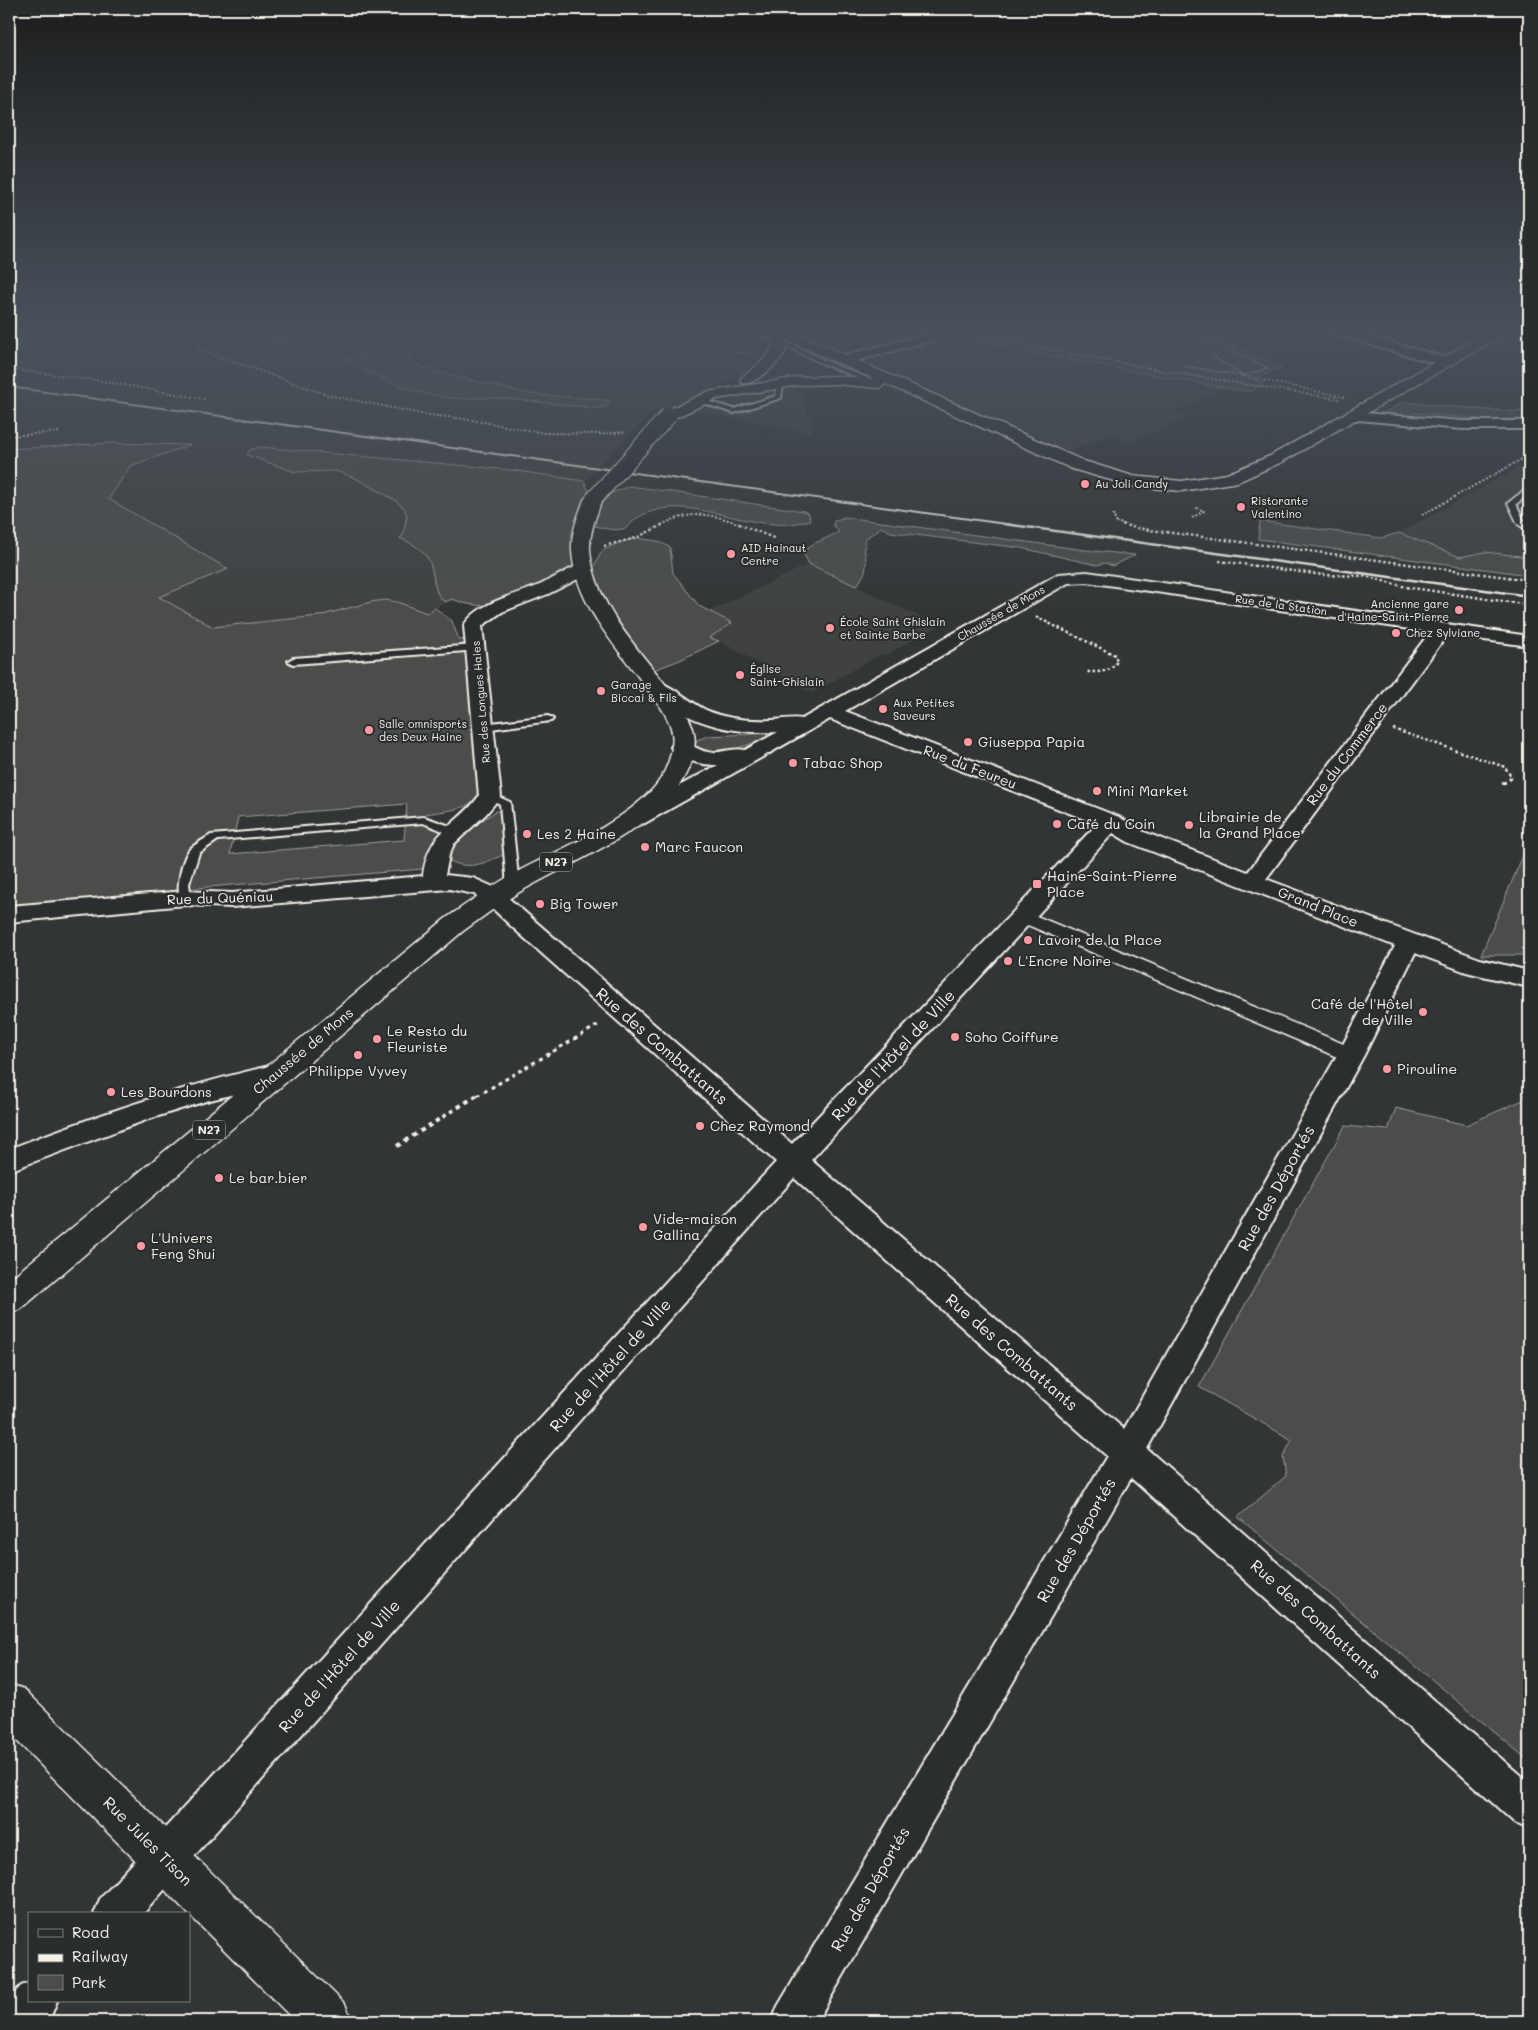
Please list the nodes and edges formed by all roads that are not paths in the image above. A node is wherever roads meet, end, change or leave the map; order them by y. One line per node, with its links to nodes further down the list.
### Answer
1 (661, 424): 10 (main road, Chaussée de Mons, bridge)
2 (987, 424): 3 (main road)
3 (1338, 424)
4 (1446, 424): 5 (street)
5 (1529, 425)
6 (1529, 491): 9 (lane)
7 (1529, 496): 8 (lane)
8 (1529, 520)
9 (1529, 529)
10 (584, 569): 14 (street, Rue des Longues Haies); 16 (main road, Chaussée de Mons)
11 (1182, 591): 12 (street, Rue de la Station); 17 (street, Chaussée de Mons)
12 (1442, 629): 13 (street, Rue de la Station); 29 (street, Rue du Commerce)
13 (1529, 641)
14 (476, 648): 15 (lane); 21 (street, Rue des Longues Haies)
15 (293, 661)
16 (655, 686): 20 (street, Chaussée de Mons); 22 (main road, Chaussée de Mons)
17 (829, 712): 19 (street, Chaussée de Mons); 25 (street, Rue du Feureu)
18 (548, 719): 21 (lane)
19 (809, 722): 20 (street, Chaussée de Mons); 23 (street, Chaussée de Mons)
20 (774, 727): 22 (street, Chaussée de Mons)
21 (484, 728): 24 (street, Rue des Longues Haies)
22 (682, 741): 23 (street); 26 (main road, Chaussée de Mons / N27)
23 (761, 749): 26 (street, Chaussée de Mons)
24 (490, 796): 27 (street); 31 (lane)
25 (1111, 822): 29 (street, Grand Place); 34 (street, Rue de l'Hôtel de Ville)
26 (616, 829): 31 (main road, Chaussée de Mons / N27)
27 (448, 837): 30 (street); 32 (lane)
28 (460, 881): 30 (street, Rue du Quéniau); 31 (street, Rue des Combattants)
29 (1253, 881): 35 (street, Grand Place)
30 (433, 882): 32 (street, Rue du Quéniau)
31 (504, 891): 38 (main road, Chaussée de Mons / N27); 40 (street, Rue des Combattants)
32 (185, 898): 33 (street, Rue du Quéniau)
33 (9, 914)
34 (1022, 916): 37 (street); 40 (street, Rue de l'Hôtel de Ville)
35 (1409, 942): 36 (street, Grand Place); 37 (street)
36 (1529, 980)
37 (1351, 1055): 42 (street, Rue des Déportés)
38 (274, 1075): 39 (street); 41 (main road, Chaussée de Mons / N27)
39 (9, 1160)
40 (794, 1160): 42 (street, Rue des Combattants); 45 (street, Rue de l'Hôtel de Ville)
41 (9, 1299)
42 (1127, 1454): 44 (street, Rue des Combattants); 50 (street, Rue des Déportés)
43 (9, 1704): 45 (main road, Rue Jules Tison)
44 (1529, 1809)
45 (166, 1858): 46 (street, Rue de l'Hôtel de Ville); 49 (main road, Rue Jules Tison)
46 (117, 1912)
47 (35, 2002): 48 (street)
48 (18, 2021)
49 (328, 2021)
50 (793, 2021)

